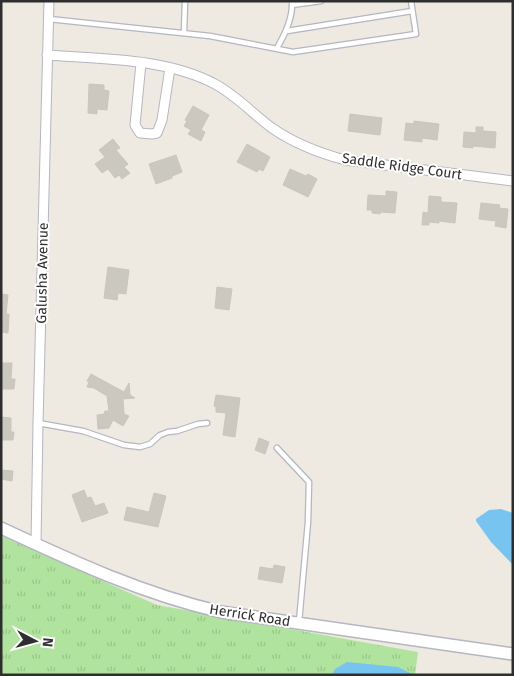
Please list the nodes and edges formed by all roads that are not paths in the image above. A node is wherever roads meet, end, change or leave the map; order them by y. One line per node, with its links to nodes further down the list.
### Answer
1 (50, 1): 7 (street, Galusha Avenue)
2 (185, 1): 9 (lane)
3 (321, 1): 5 (lane)
4 (411, 1): 6 (lane)
5 (292, 3): 8 (lane)
6 (412, 11): 8 (lane); 10 (lane)
7 (48, 19): 9 (lane); 11 (street, Galusha Avenue)
8 (287, 30): 10 (lane)
9 (184, 33): 10 (lane)
10 (277, 48)
11 (48, 55): 12 (street, Saddle Ridge Court); 15 (street, Galusha Avenue)
12 (141, 63): 13 (street, Saddle Ridge Court); 13 (street)
13 (170, 68): 14 (street, Saddle Ridge Court)
14 (513, 181)
15 (38, 423): 16 (lane); 19 (street, Galusha Avenue)
16 (208, 423)
17 (277, 448): 20 (lane)
18 (1, 528): 19 (street, Herrick Road)
19 (36, 544): 20 (street, Herrick Road)
20 (298, 623): 21 (street, Herrick Road)
21 (513, 654)

